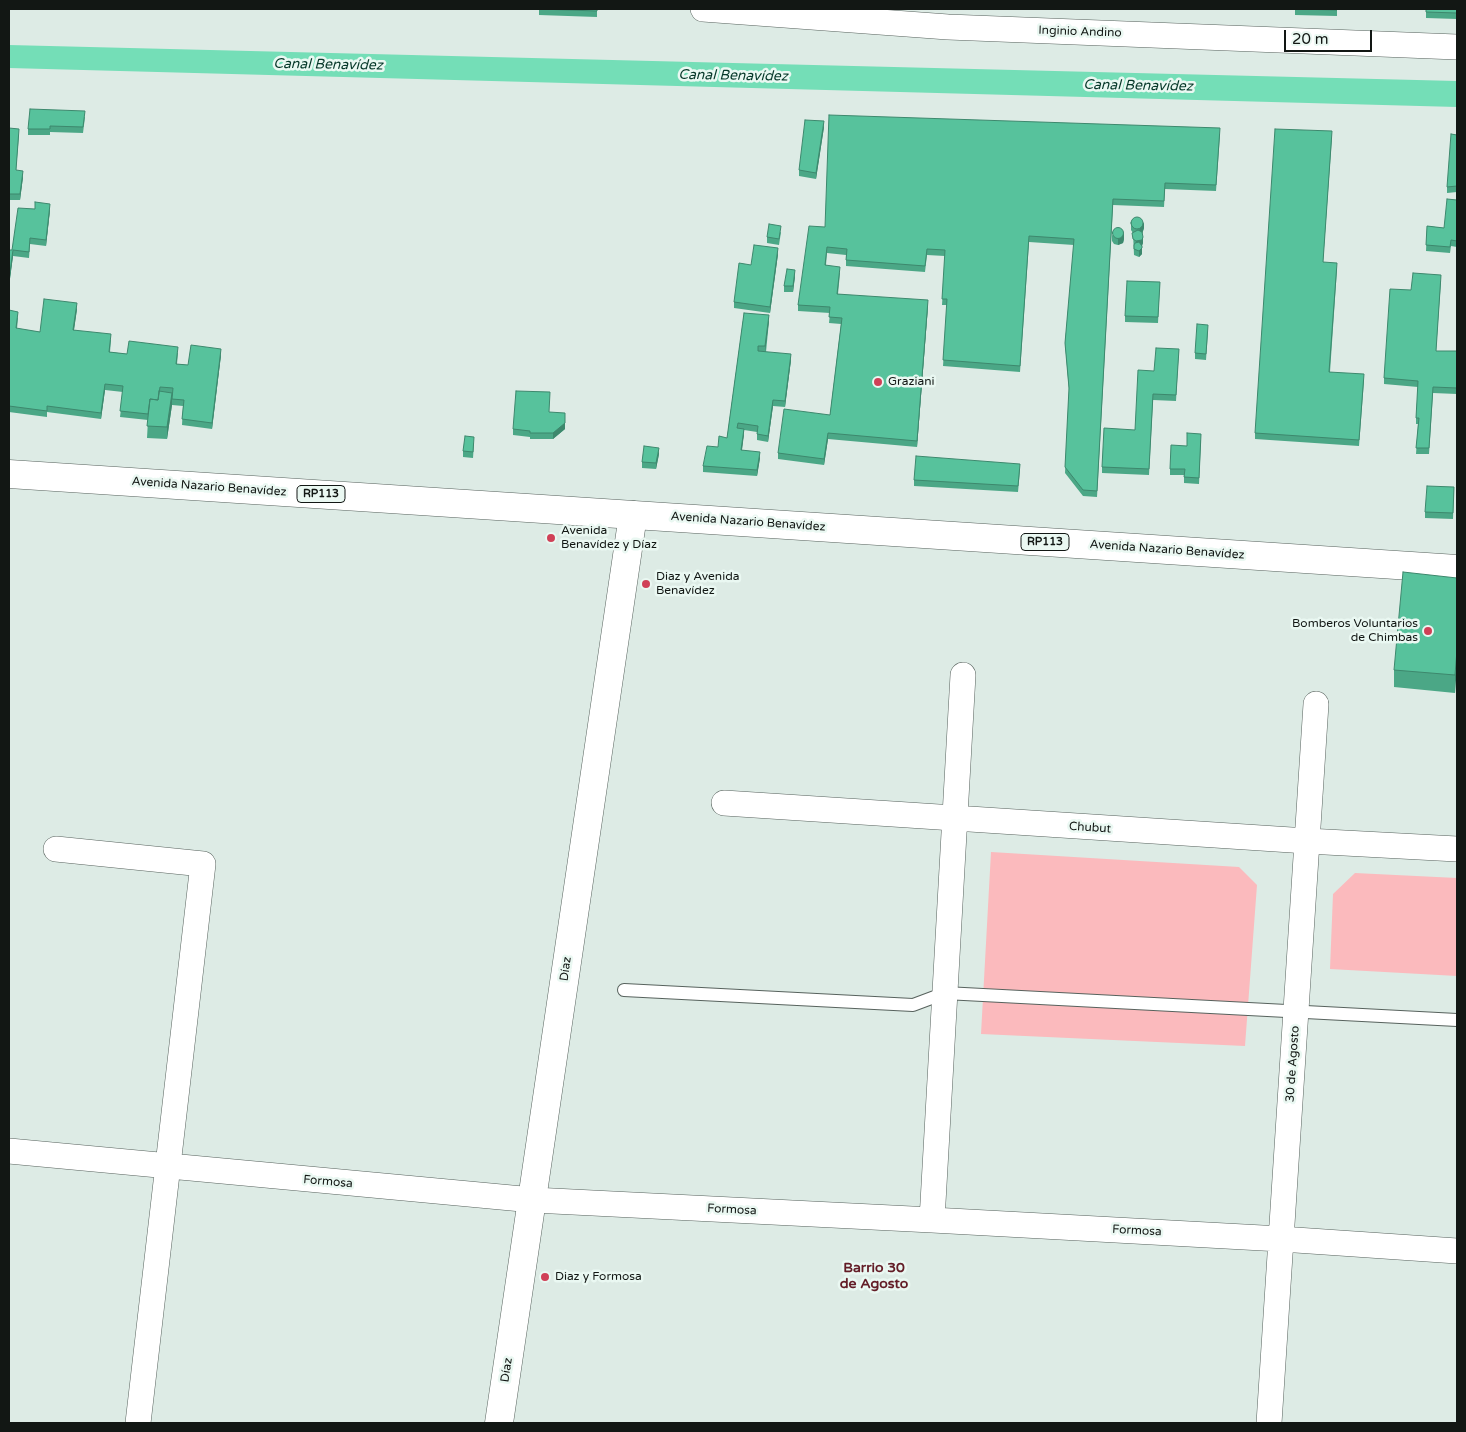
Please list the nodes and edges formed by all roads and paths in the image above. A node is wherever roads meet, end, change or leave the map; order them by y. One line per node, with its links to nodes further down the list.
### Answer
1 (703, 9): 2 (street, Inginio Andino)
2 (1457, 46)
3 (9, 474): 4 (main road, Avenida Nazario Benavídez / RP113)
4 (633, 515): 5 (main road, Avenida Nazario Benavídez / RP113); 19 (main road, Díaz)
5 (1457, 569)
6 (963, 675): 9 (street)
7 (1316, 704): 10 (street, 30 de Agosto)
8 (724, 803): 9 (street, Chubut)
9 (955, 819): 10 (street, Chubut); 14 (street)
10 (1307, 841): 11 (street, Chubut); 15 (street, 30 de Agosto)
11 (1457, 848)
12 (56, 849): 18 (street)
13 (624, 990): 14 (lane)
14 (945, 993): 15 (lane); 20 (street)
15 (1296, 1011): 16 (lane); 21 (street, 30 de Agosto)
16 (1457, 1020)
17 (9, 1151): 18 (street, Formosa)
18 (168, 1167): 19 (street, Formosa); 23 (street)
19 (533, 1200): 20 (street, Formosa); 24 (main road, Díaz)
20 (932, 1220): 21 (street, Formosa)
21 (1281, 1239): 22 (street, Formosa); 25 (street, 30 de Agosto)
22 (1457, 1251)
23 (138, 1423)
24 (499, 1423)
25 (1269, 1423)

